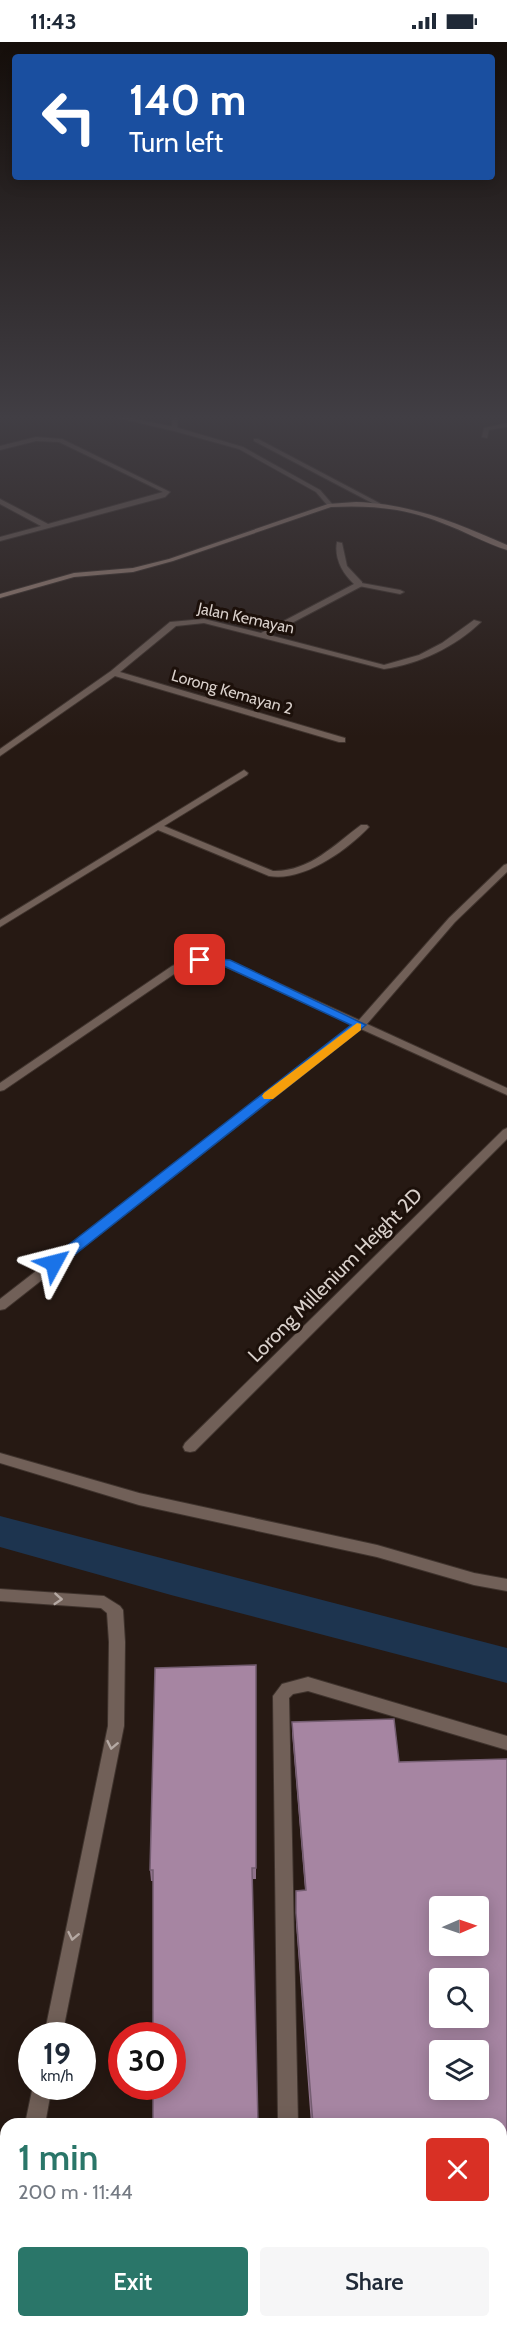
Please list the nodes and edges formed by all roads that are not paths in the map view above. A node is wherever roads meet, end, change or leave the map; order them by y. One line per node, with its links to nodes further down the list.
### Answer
1 (42, 524): 5 (street)
2 (60, 524): 5 (street)
3 (278, 524): 11 (main road)
4 (450, 524): 8 (main road)
5 (48, 527): 6 (street)
6 (0, 539)
7 (339, 543): 9 (street)
8 (507, 548)
9 (359, 584): 10 (street); 13 (street)
10 (400, 592)
11 (0, 596)
12 (477, 622): 13 (street, Jalan Kemayan)
13 (264, 636): 14 (street, Jalan Kemayan)
14 (114, 673): 15 (street, Lorong Kemayan 2); 16 (street, Jalan Kemayan)
15 (342, 740)
16 (0, 753)
17 (244, 773): 18 (street)
18 (158, 827): 19 (street); 21 (street)
19 (364, 827)
20 (507, 867): 22 (street)
21 (0, 924)
22 (360, 1025): 23 (street); 24 (street); 26 (street)
23 (0, 1088)
24 (507, 1092)
25 (507, 1132): 27 (street, Lorong Millenium Height 2D)
26 (0, 1305)
27 (190, 1447)
28 (0, 1458): 29 (street)
29 (507, 1585)
30 (0, 1595): 32 (street, one-way to 32)
31 (507, 1743): 35 (street)
32 (56, 2022)
33 (40, 2100): 34 (street)
34 (36, 2118)
35 (288, 2118)

